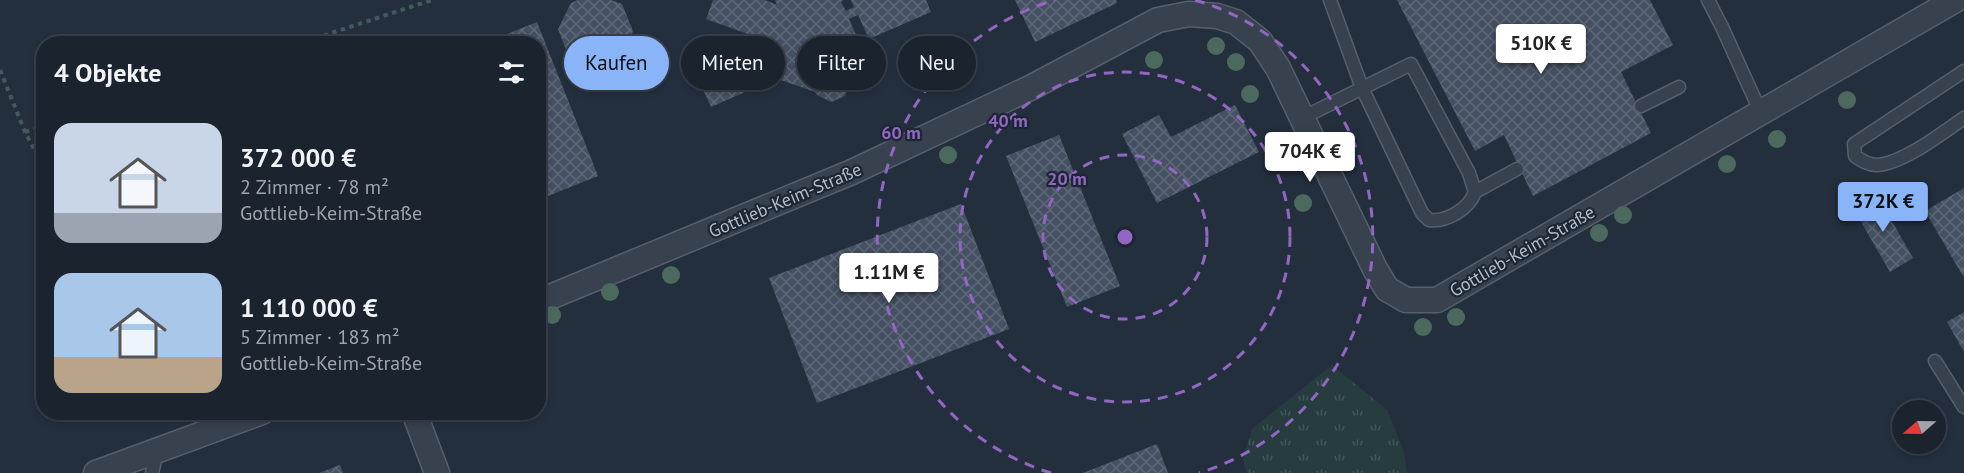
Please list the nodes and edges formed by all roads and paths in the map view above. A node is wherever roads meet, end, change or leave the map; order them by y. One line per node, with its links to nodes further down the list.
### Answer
1 (432, 0): 5 (path)
2 (1330, 0): 9 (lane)
3 (1708, 0): 11 (lane)
4 (1955, 0): 11 (street, Gottlieb-Keim-Straße)
5 (322, 36)
6 (0, 70): 15 (path)
7 (1964, 71): 13 (lane)
8 (1680, 87): 10 (lane)
9 (1362, 88): 12 (lane); 18 (lane); 18 (lane)
10 (1641, 106)
11 (1761, 113): 12 (street, Gottlieb-Keim-Straße)
12 (1302, 118): 19 (street, Gottlieb-Keim-Straße)
13 (1964, 118)
14 (36, 129): 15 (path)
15 (25, 132): 16 (path)
16 (36, 153)
17 (1517, 169): 18 (lane)
18 (1476, 192)
19 (546, 299)
20 (1935, 361): 21 (lane)
21 (1964, 407)
22 (245, 420): 24 (street)
23 (417, 420): 26 (street)
24 (155, 462): 25 (street)
25 (96, 473)
26 (437, 473)

